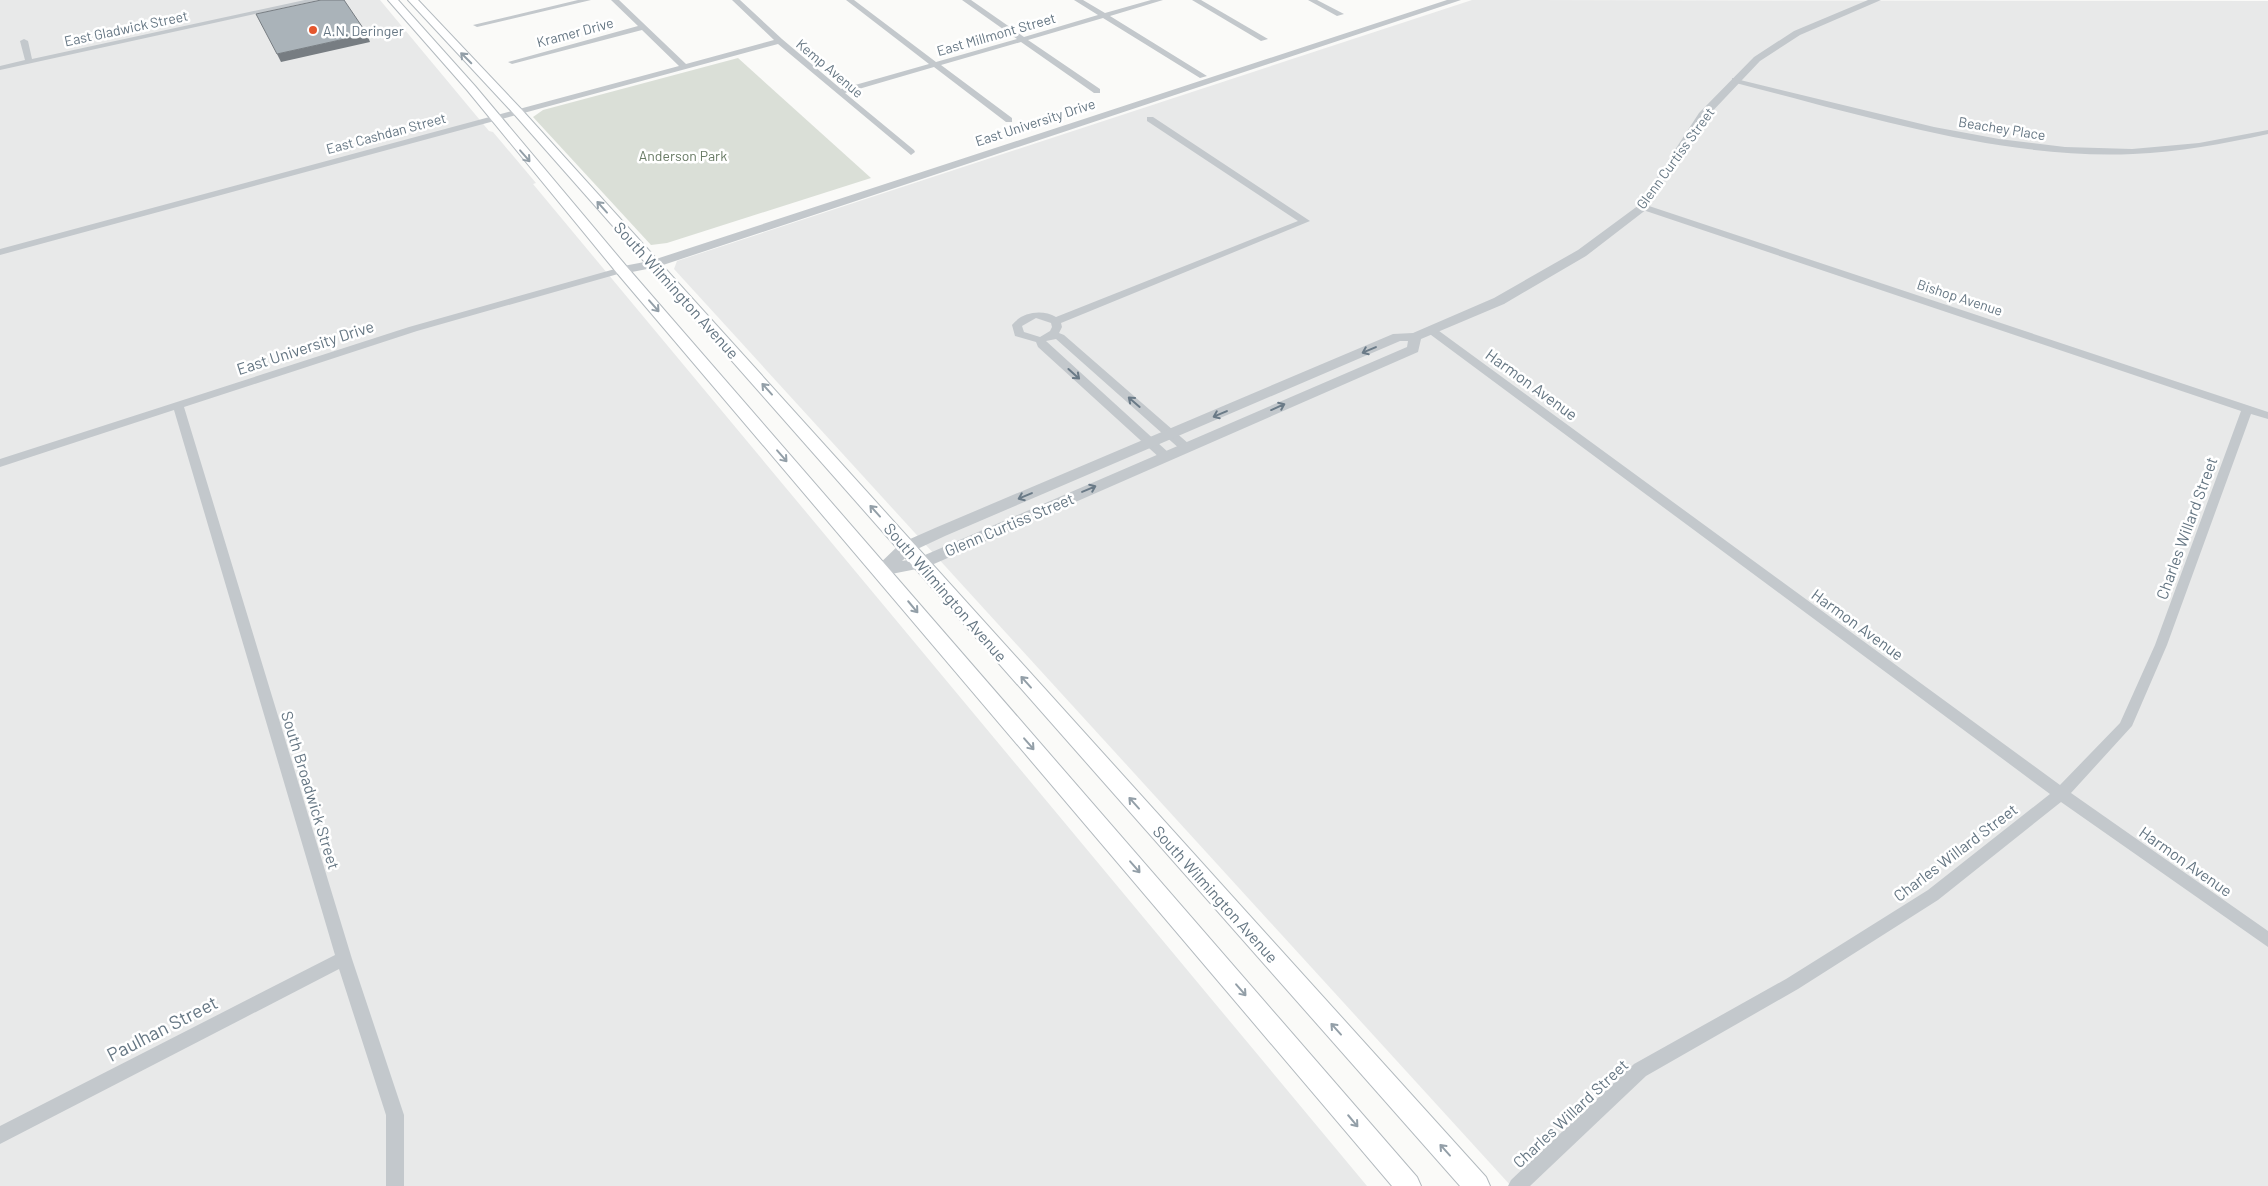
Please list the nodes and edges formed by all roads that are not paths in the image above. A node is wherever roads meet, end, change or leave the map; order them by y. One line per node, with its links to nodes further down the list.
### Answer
1 (315, 0): 24 (street, East Gladwick Street)
2 (393, 0): 34 (main road, South Wilmington Avenue)
3 (413, 0): 33 (main road, South Wilmington Avenue, one-way to 3)
4 (587, 0): 18 (street)
5 (615, 0): 19 (street)
6 (736, 0): 23 (street, Kemp Avenue)
7 (850, 0): 26 (street)
8 (966, 0): 20 (street)
9 (1078, 0): 17 (street)
10 (1159, 0): 17 (street, East Millmont Street)
11 (1196, 0): 21 (street)
12 (1312, 0): 16 (street)
13 (1436, 0): 29 (street, East University Drive)
14 (1456, 0): 29 (street, East University Drive)
15 (1876, 0): 30 (street, Glenn Curtiss Street)
16 (1340, 14)
17 (1104, 16): 20 (street, East Millmont Street); 29 (street)
18 (477, 25)
19 (644, 27): 25 (street, Kramer Drive); 27 (street)
20 (1023, 39): 26 (street, East Millmont Street); 31 (street)
21 (1264, 39)
22 (24, 41): 24 (street)
23 (779, 41): 27 (street, East Cashdan Street); 32 (street, Kemp Avenue)
24 (30, 62): 28 (street, East Gladwick Street)
25 (512, 62)
26 (934, 65): 32 (street, East Millmont Street); 36 (street)
27 (684, 66): 33 (street, East Cashdan Street)
28 (0, 68)
29 (1207, 78): 41 (street, East University Drive)
30 (1735, 80): 37 (street, Beachey Place); 39 (street, Glenn Curtiss Street)
31 (1097, 91)
32 (839, 92): 38 (street, Kemp Avenue)
33 (518, 112): 34 (street, East Cashdan Street); 41 (main road, South Wilmington Avenue, one-way to 33)
34 (496, 118): 40 (street, East Cashdan Street); 42 (main road, South Wilmington Avenue, one-way to 42)
35 (1150, 119): 43 (street)
36 (1009, 120)
37 (2268, 132)
38 (911, 152)
39 (1643, 207): 44 (street, Glenn Curtiss Street); 49 (street, Bishop Avenue)
40 (0, 252)
41 (650, 260): 42 (street, East University Drive); 56 (main road, South Wilmington Avenue, one-way to 41)
42 (622, 270): 48 (street, East University Drive); 57 (main road, South Wilmington Avenue, one-way to 57)
43 (1056, 321): 45 (street); 47 (street)
44 (1432, 330): 46 (street, Glenn Curtiss Street); 58 (street, Harmon Avenue)
45 (1054, 335): 47 (street); 51 (street, one-way to 45)
46 (1415, 337): 51 (street, Glenn Curtiss Street, one-way to 51); 53 (street, Glenn Curtiss Street, one-way to 46)
47 (1040, 340): 52 (street, one-way to 52)
48 (178, 406): 55 (street, East University Drive); 60 (street, South Broadwick Street)
49 (2248, 409): 50 (street, Bishop Avenue); 58 (street, Charles Willard Street)
50 (2268, 416)
51 (1170, 434): 52 (street, Glenn Curtiss Street); 53 (street)
52 (1150, 443): 54 (street); 56 (street, Glenn Curtiss Street, one-way to 56)
53 (1185, 447): 54 (street, Glenn Curtiss Street)
54 (1165, 456): 56 (street, Glenn Curtiss Street, one-way to 54)
55 (0, 463)
56 (914, 555): 57 (street, Glenn Curtiss Street); 64 (main road, South Wilmington Avenue, one-way to 56)
57 (881, 570): 63 (main road, South Wilmington Avenue, one-way to 63)
58 (2061, 794): 59 (street, Harmon Avenue); 65 (street, Charles Willard Street)
59 (2268, 940)
60 (344, 959): 61 (street, Paulhan Street); 62 (street, South Broadwick Street)
61 (0, 1135)
62 (396, 1186)
63 (1408, 1186)
64 (1477, 1186)
65 (1517, 1186)

